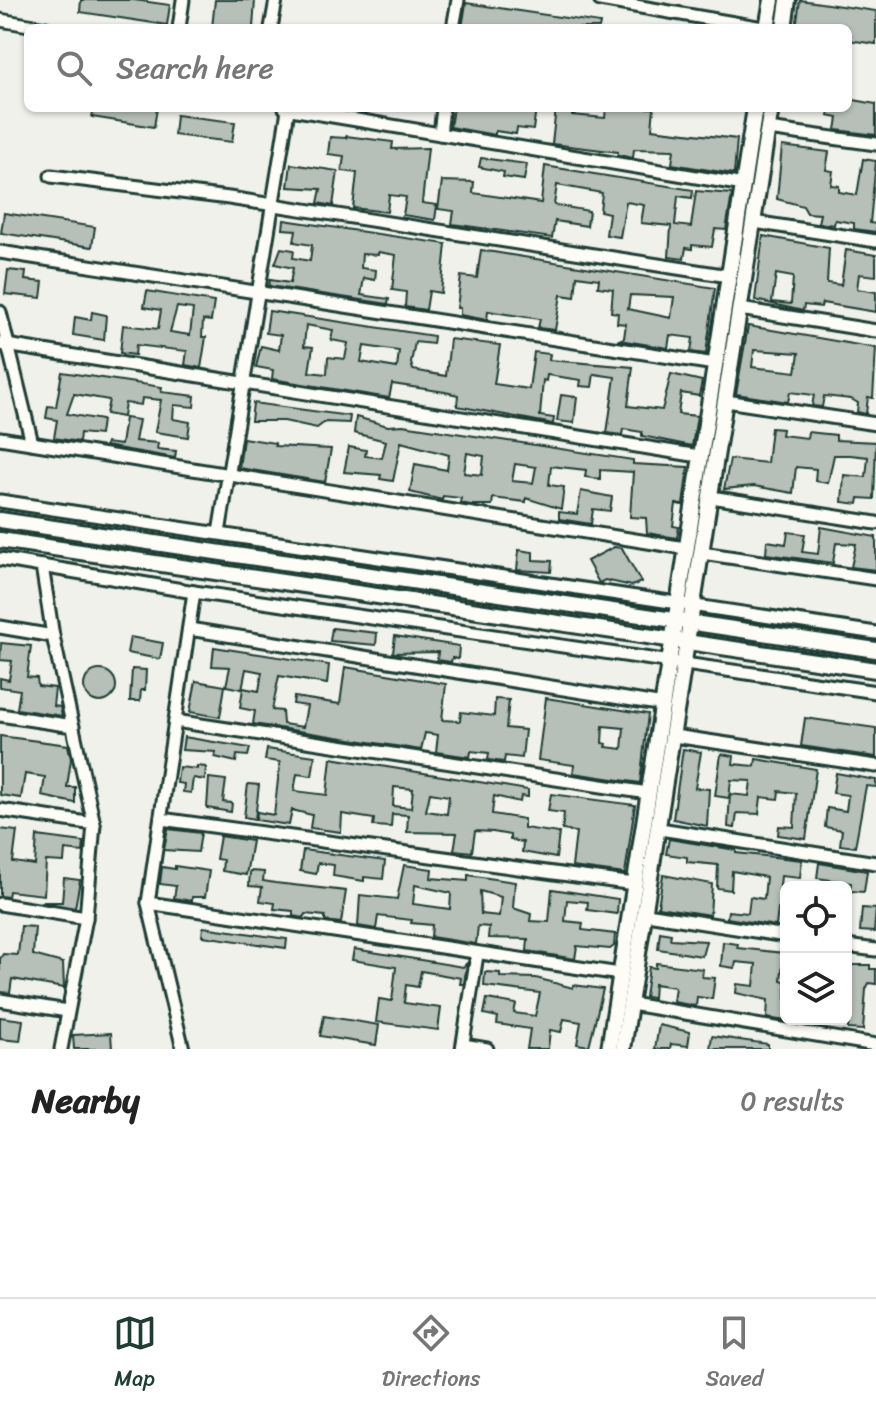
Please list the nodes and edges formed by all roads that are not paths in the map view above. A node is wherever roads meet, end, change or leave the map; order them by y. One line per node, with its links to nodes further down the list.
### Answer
1 (183, 0): 9 (street)
2 (276, 0): 10 (street)
3 (458, 0): 11 (street)
4 (600, 0): 12 (street)
5 (772, 0): 13 (street)
6 (788, 0): 14 (street)
7 (0, 20): 8 (street)
8 (24, 24)
9 (180, 24)
10 (272, 24)
11 (454, 24)
12 (741, 24)
13 (766, 24)
14 (785, 24)
15 (286, 112): 25 (street)
16 (304, 112): 21 (street)
17 (443, 112): 21 (street)
18 (754, 112): 24 (street)
19 (770, 112): 20 (street)
20 (768, 129): 22 (street); 26 (street)
21 (440, 134): 24 (street)
22 (876, 144)
23 (51, 176): 25 (street)
24 (744, 185): 29 (street)
25 (272, 206): 29 (street); 30 (street)
26 (754, 222): 27 (street); 31 (street)
27 (876, 241)
28 (0, 252): 30 (street)
29 (729, 276): 35 (street)
30 (259, 292): 35 (street); 36 (street)
31 (740, 309): 33 (street); 37 (street)
32 (0, 312): 34 (street)
33 (876, 331)
34 (4, 345): 36 (street); 40 (street)
35 (715, 364): 41 (street)
36 (244, 383): 41 (street); 42 (street)
37 (726, 401): 38 (street); 43 (street)
38 (876, 424)
39 (0, 438): 40 (street)
40 (32, 443): 42 (street)
41 (699, 456): 49 (street)
42 (230, 475): 47 (street); 49 (street)
43 (711, 497): 46 (street); 50 (street)
44 (0, 501): 47 (street)
45 (0, 520): 57 (street)
46 (876, 523)
47 (219, 533): 55 (street)
48 (0, 540): 63 (street)
49 (685, 548): 55 (street)
50 (702, 553): 53 (street); 56 (street)
51 (0, 559): 52 (street)
52 (42, 566): 54 (street); 62 (street)
53 (876, 579)
54 (194, 592): 60 (street); 65 (street)
55 (678, 603): 56 (street); 57 (street)
56 (694, 607): 58 (street); 61 (street)
57 (676, 620): 58 (street); 63 (street)
58 (691, 623): 63 (street); 64 (street)
59 (0, 627): 62 (street)
60 (189, 629): 68 (street); 70 (street)
61 (876, 633)
62 (53, 636): 71 (street)
63 (680, 642): 65 (street); 66 (street)
64 (876, 650)
65 (677, 662): 67 (street); 68 (street); 72 (street)
66 (876, 670)
67 (876, 692)
68 (664, 705): 74 (street)
69 (0, 715): 71 (street)
70 (175, 721): 74 (street); 76 (street)
71 (73, 726): 77 (street)
72 (674, 736): 73 (street); 78 (street)
73 (876, 766)
74 (648, 793): 80 (street)
75 (0, 810): 77 (street)
76 (161, 819): 80 (street); 81 (street)
77 (94, 824): 84 (street)
78 (660, 829): 79 (street); 83 (street)
79 (876, 863)
80 (634, 884): 89 (street)
81 (148, 903): 88 (street); 96 (street)
82 (0, 904): 84 (street)
83 (647, 914): 85 (street); 91 (street)
84 (86, 918): 92 (street)
85 (780, 935)
86 (852, 947): 87 (street)
87 (876, 950)
88 (477, 955): 89 (street); 94 (street)
89 (620, 974): 98 (street)
90 (0, 1000): 92 (street)
91 (631, 1004): 93 (street); 99 (street)
92 (67, 1011): 95 (street)
93 (870, 1046)
94 (463, 1047): 97 (street)
95 (61, 1049)
96 (183, 1049)
97 (487, 1049)
98 (609, 1049)
99 (623, 1049)

